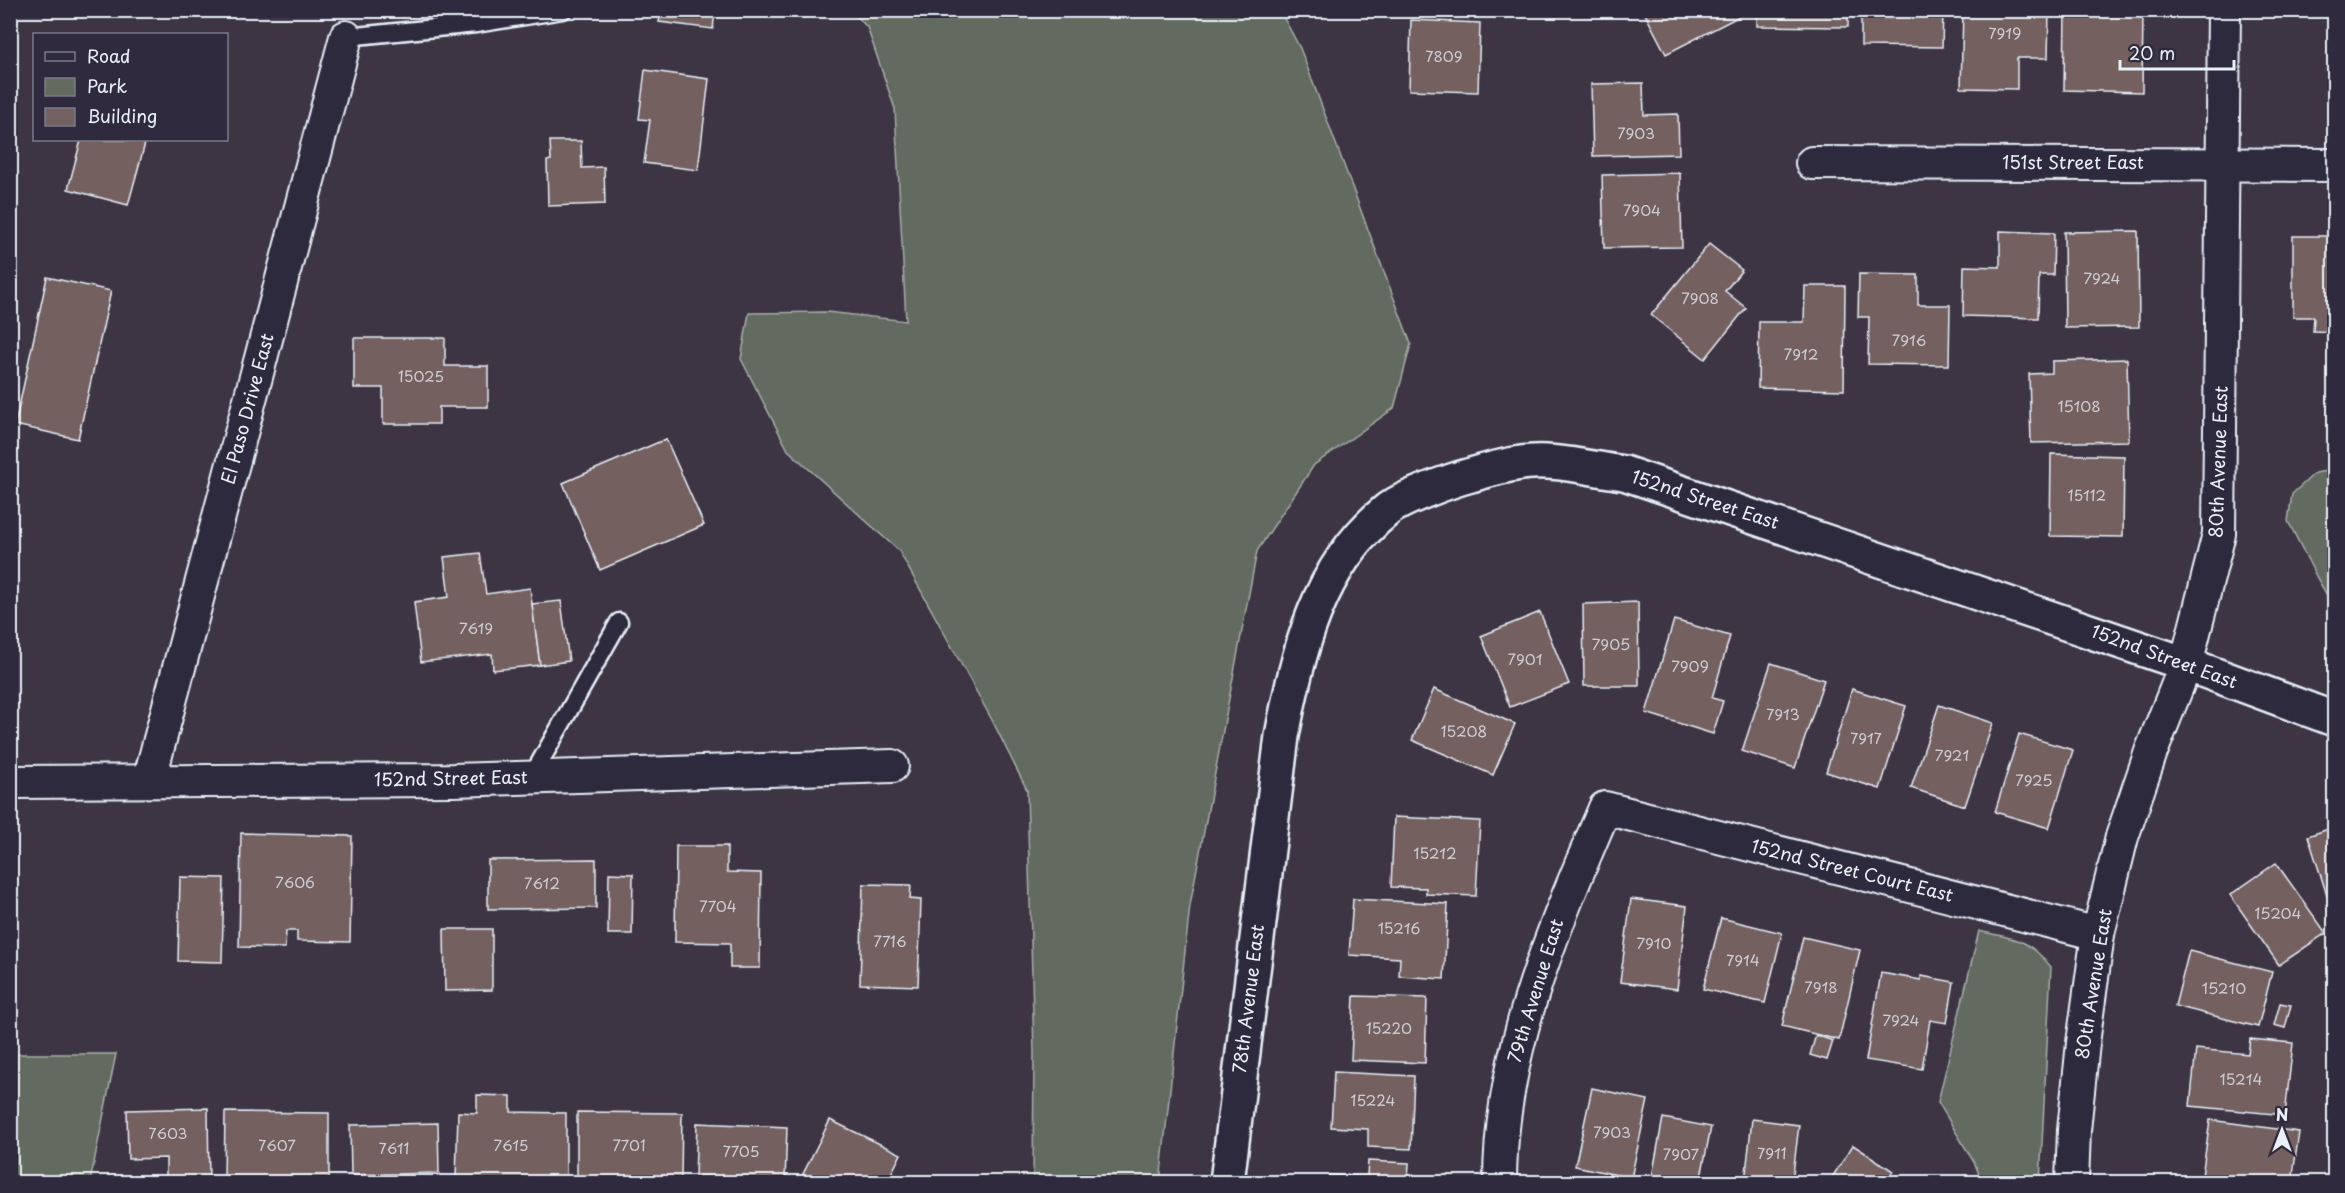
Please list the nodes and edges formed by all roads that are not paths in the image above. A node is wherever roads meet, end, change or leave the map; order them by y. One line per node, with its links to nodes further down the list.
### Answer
1 (563, 10): 3 (lane)
2 (2224, 10): 5 (street, 80th Avenue East)
3 (346, 37): 12 (street, El Paso Drive East)
4 (1812, 163): 5 (street, 151st Street East)
5 (2224, 163): 6 (street, 151st Street East); 8 (street, 80th Avenue East)
6 (2334, 165)
7 (619, 622): 11 (lane)
8 (2186, 664): 9 (street, 152nd Street East); 15 (street, 152nd Street East); 16 (street, 80th Avenue East)
9 (2334, 719)
10 (892, 766): 11 (street, 152nd Street East)
11 (531, 778): 12 (street, 152nd Street East)
12 (149, 781): 13 (street, 152nd Street East)
13 (10, 782)
14 (1605, 808): 16 (street, 152nd Street Court East); 18 (street, 79th Avenue East)
15 (1271, 815): 17 (street, 78th Avenue East)
16 (2098, 934): 19 (street, 80th Avenue East)
17 (1227, 1182)
18 (1500, 1182)
19 (2072, 1182)

